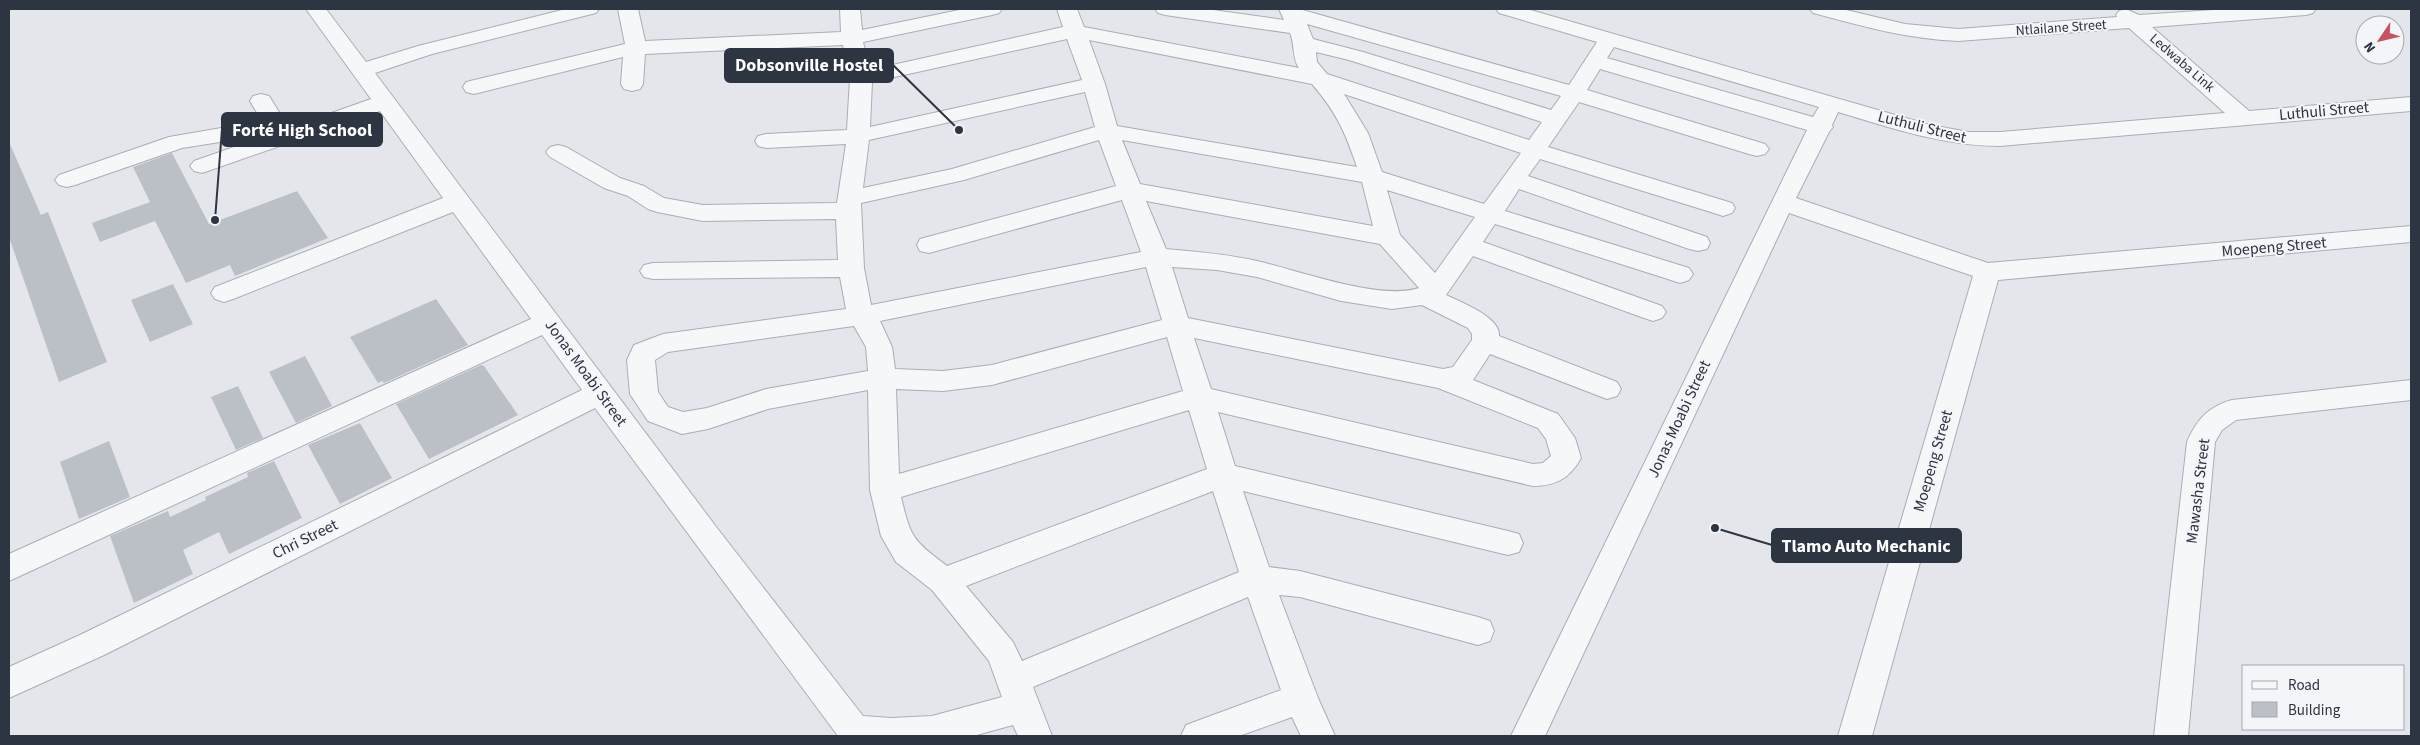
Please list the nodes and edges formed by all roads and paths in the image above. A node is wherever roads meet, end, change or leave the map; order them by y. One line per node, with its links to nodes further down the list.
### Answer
1 (316, 9): 17 (street, Jonas Moabi Street)
2 (589, 9): 17 (street)
3 (628, 9): 15 (street)
4 (850, 9): 13 (street)
5 (992, 9): 13 (street)
6 (1165, 9): 12 (street)
7 (1506, 9): 14 (street, Luthuli Street)
8 (1820, 9): 10 (street, Ntlailane Street)
9 (2306, 9): 10 (street, Ntlailane Street)
10 (2127, 15): 28 (street, Ledwaba Link)
11 (1071, 20): 18 (street); 19 (street); 21 (street)
12 (1296, 23): 19 (street); 23 (street); 29 (street)
13 (852, 38): 15 (street); 18 (street)
14 (1609, 39): 16 (street); 27 (street, Luthuli Street)
15 (636, 48): 20 (street); 22 (street)
16 (1595, 61): 23 (street); 27 (street)
17 (361, 71): 25 (street, Jonas Moabi Street)
18 (862, 78): 32 (street)
19 (1320, 78): 35 (street); 38 (street)
20 (632, 84)
21 (1094, 84): 31 (street); 32 (street)
22 (474, 87)
23 (1574, 93): 29 (street); 34 (street)
24 (261, 101): 30 (street)
25 (384, 102): 30 (street); 42 (street, Jonas Moabi Street)
26 (2411, 104): 28 (street, Luthuli Street)
27 (1827, 115): 28 (street, Luthuli Street); 43 (street, Jonas Moabi Street)
28 (2244, 118)
29 (1556, 119): 35 (street)
30 (280, 131): 37 (street); 39 (street)
31 (1107, 131): 38 (street); 41 (street); 44 (street)
32 (858, 136): 33 (street); 44 (street)
33 (766, 141)
34 (1756, 149)
35 (1535, 150): 40 (street); 45 (street)
36 (558, 152): 44 (street)
37 (202, 166)
38 (1372, 176): 46 (street); 48 (street)
39 (67, 180)
40 (1514, 180): 46 (street); 49 (street)
41 (1129, 190): 48 (street); 50 (street); 52 (street)
42 (458, 201): 57 (street); 61 (street, Jonas Moabi Street)
43 (1782, 202): 55 (street, Moepeng Street); 83 (street, Jonas Moabi Street)
44 (849, 204): 53 (street)
45 (1723, 208)
46 (1490, 214): 51 (street); 56 (street)
47 (2411, 234): 55 (street, Moepeng Street)
48 (1388, 237): 58 (street)
49 (1698, 242)
50 (929, 245)
51 (1467, 245): 58 (street); 59 (street)
52 (1156, 256): 58 (street); 60 (street); 62 (street)
53 (851, 268): 54 (street); 60 (street)
54 (653, 271)
55 (1987, 272): 84 (street, Moepeng Street)
56 (1680, 274)
57 (224, 293)
58 (1431, 293): 63 (street)
59 (1653, 312)
60 (860, 316): 64 (street); 64 (street)
61 (548, 322): 68 (street, Jonas Moabi Street); 73 (street)
62 (1178, 325): 64 (street); 65 (street); 69 (street)
63 (1485, 341): 65 (street); 66 (street)
64 (882, 378): 71 (street)
65 (1443, 378): 69 (street)
66 (1607, 389)
67 (2411, 390): 85 (street, Mawasha Street)
68 (601, 393): 77 (street, Chri Street); 80 (street, Jonas Moabi Street)
69 (1199, 397): 70 (street); 71 (street)
70 (1223, 475): 72 (street); 74 (street); 75 (street)
71 (885, 490): 75 (street)
72 (1508, 543)
73 (9, 568)
74 (1257, 579): 76 (street); 78 (street); 79 (street)
75 (943, 581): 79 (street)
76 (1478, 631)
77 (9, 683)
78 (1301, 698): 81 (street); 82 (street)
79 (1024, 708): 80 (street)
80 (856, 733)
81 (1198, 736)
82 (1318, 736)
83 (1528, 736)
84 (1855, 736)
85 (2171, 736)

